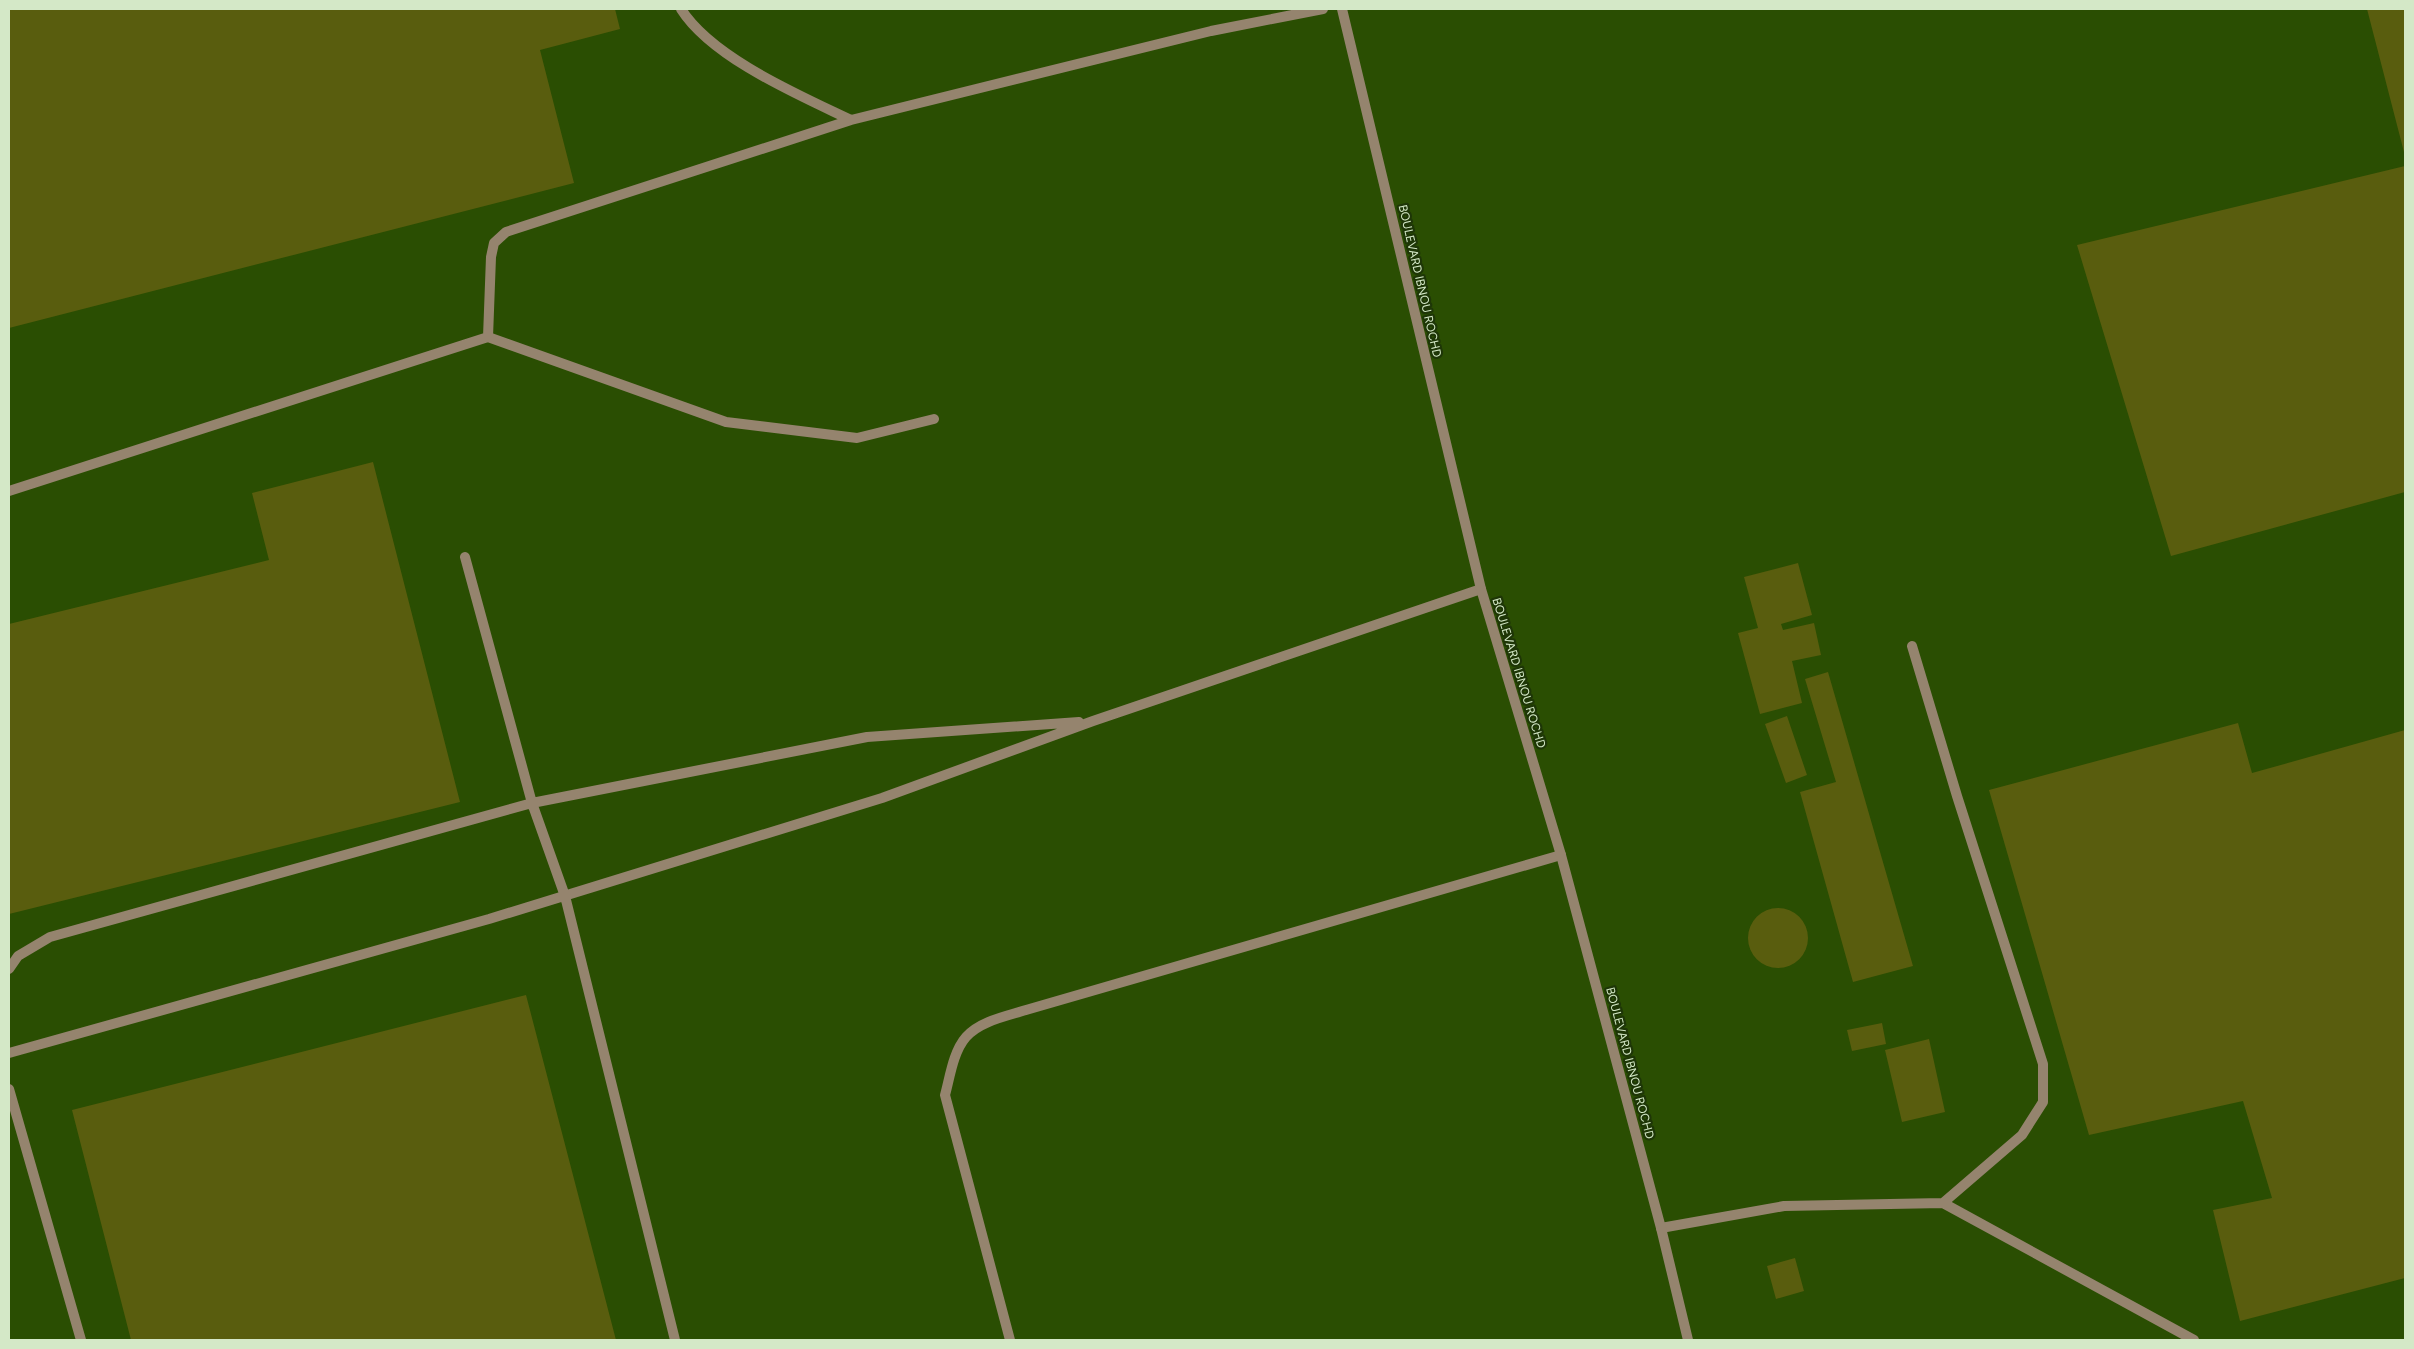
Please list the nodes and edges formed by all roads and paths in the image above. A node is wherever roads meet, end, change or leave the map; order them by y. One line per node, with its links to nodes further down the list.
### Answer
1 (681, 9): 4 (street)
2 (1323, 9): 4 (street)
3 (1342, 9): 9 (street, BOULEVARD IBNOU ROCHD)
4 (851, 120): 5 (street)
5 (488, 337): 6 (street); 7 (street)
6 (934, 419)
7 (9, 491)
8 (465, 557): 12 (street)
9 (1481, 589): 11 (street); 13 (street, BOULEVARD IBNOU ROCHD)
10 (1912, 646): 18 (street)
11 (1092, 721): 12 (street); 14 (street)
12 (532, 803): 14 (street); 15 (street)
13 (1561, 855): 19 (street, BOULEVARD IBNOU ROCHD); 22 (street)
14 (565, 896): 16 (street); 21 (street)
15 (9, 969)
16 (9, 1052)
17 (9, 1089): 20 (street)
18 (1943, 1204): 19 (street); 24 (street)
19 (1661, 1228): 23 (street, BOULEVARD IBNOU ROCHD)
20 (81, 1340)
21 (675, 1340)
22 (1010, 1340)
23 (1688, 1340)
24 (2194, 1340)

